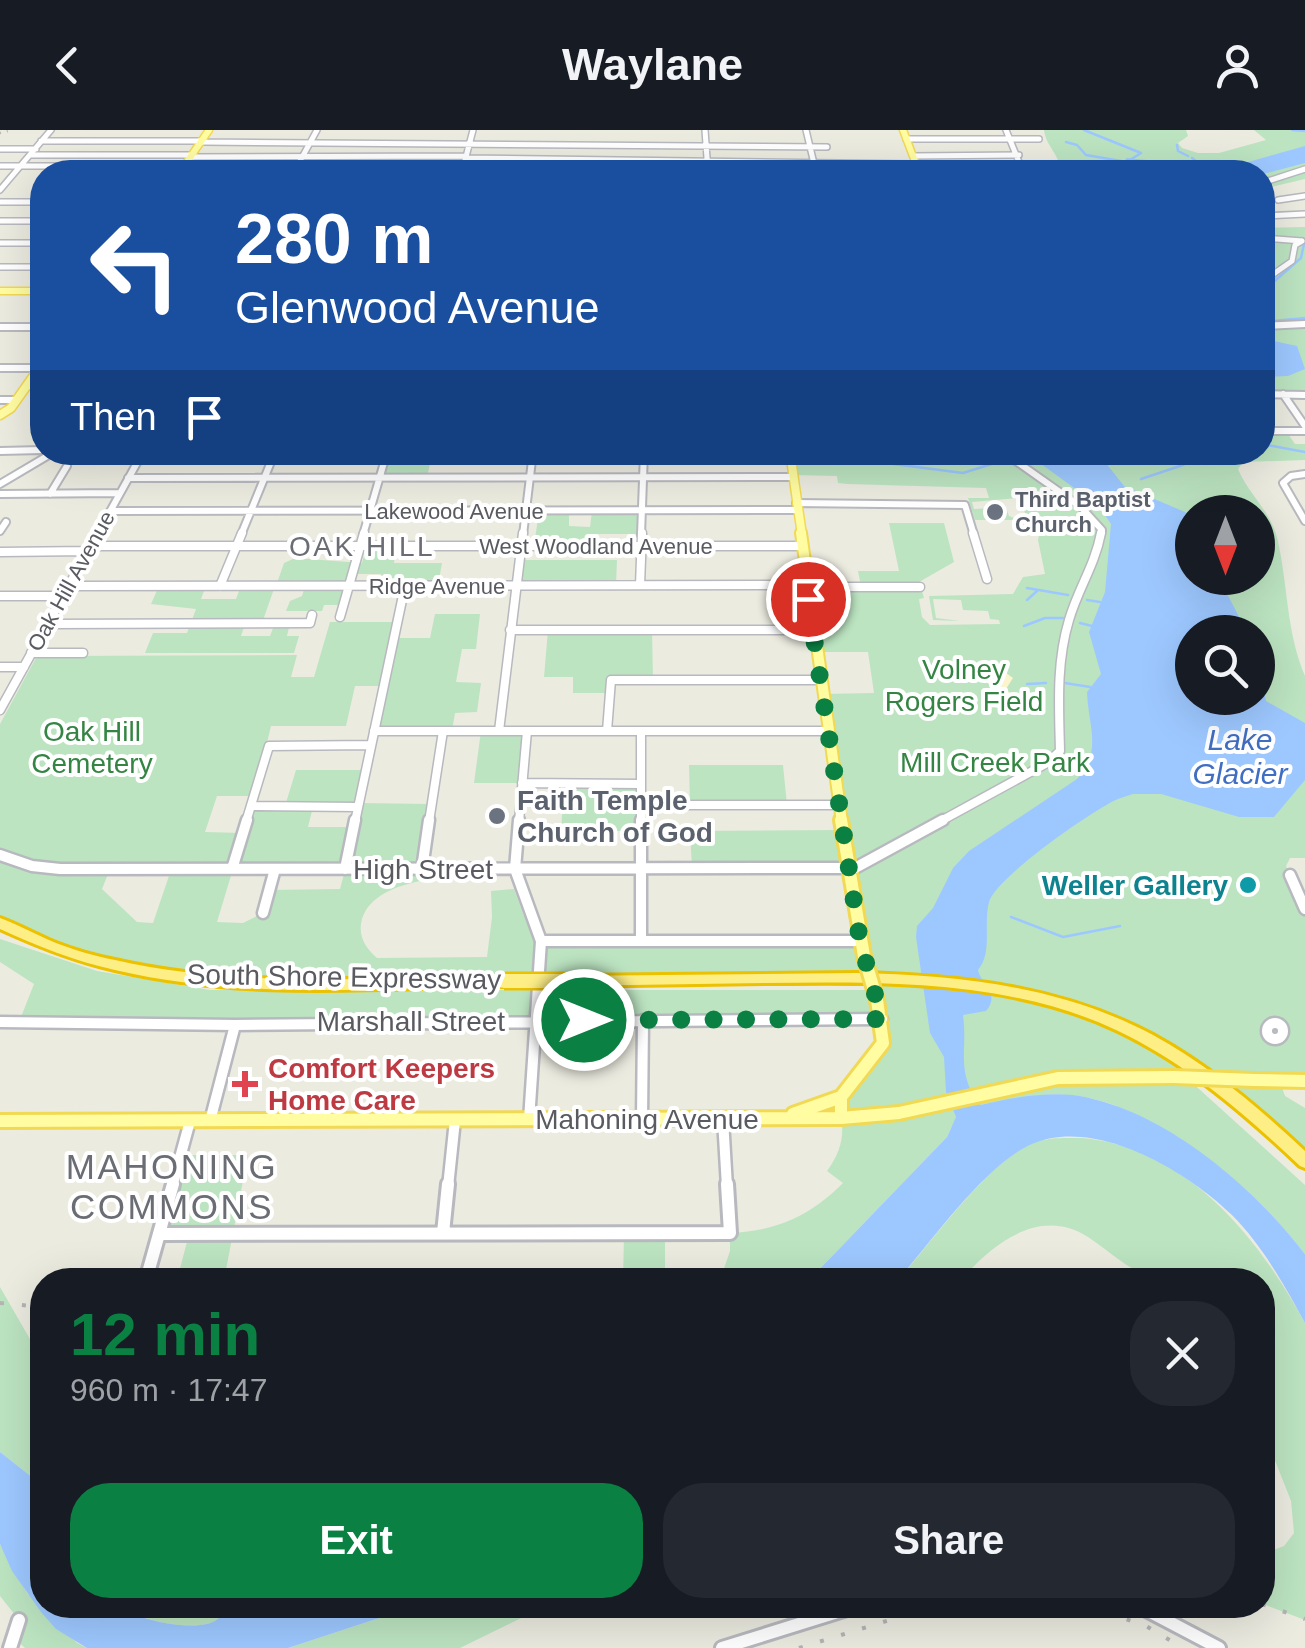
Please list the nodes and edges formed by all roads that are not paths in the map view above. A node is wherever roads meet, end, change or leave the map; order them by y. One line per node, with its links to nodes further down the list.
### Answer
1 (50, 130): 12 (street)
2 (209, 130): 13 (main road)
3 (318, 130): 14 (street)
4 (473, 130): 15 (street)
5 (705, 130): 16 (street)
6 (806, 130): 17 (street)
7 (903, 130): 9 (main road)
8 (1006, 130): 10 (street)
9 (906, 139): 10 (street); 23 (main road)
10 (1011, 139): 11 (street); 21 (street)
11 (1039, 139)
12 (41, 141): 13 (street); 20 (street)
13 (202, 141): 14 (street); 22 (main road)
14 (311, 142): 15 (street); 24 (street)
15 (470, 142): 16 (street); 25 (street)
16 (706, 146): 17 (street); 30 (street)
17 (810, 147): 18 (street); 31 (street)
18 (828, 147)
19 (0, 149): 20 (street)
20 (34, 152): 22 (street); 35 (street)
21 (1020, 155): 23 (street); 33 (street)
22 (192, 156): 24 (street); 26 (main road)
23 (913, 156): 32 (main road)
24 (303, 157): 25 (street); 27 (street)
25 (466, 157): 28 (street); 29 (street)
26 (189, 160)
27 (301, 160)
28 (465, 160)
29 (611, 160)
30 (708, 160)
31 (813, 160)
32 (914, 160)
33 (1021, 160)
34 (0, 166): 35 (street)
35 (21, 166): 36 (street); 39 (street)
36 (30, 166)
37 (1305, 169): 38 (street)
38 (1275, 179)
39 (0, 190)
40 (1302, 196): 41 (street); 44 (street)
41 (1278, 200)
42 (0, 202): 43 (street)
43 (30, 202)
44 (1305, 205)
45 (1305, 214): 46 (street)
46 (1275, 215)
47 (0, 221): 48 (street)
48 (30, 221)
49 (1275, 239): 50 (street); 53 (street)
50 (1303, 241): 53 (street)
51 (0, 243): 52 (street)
52 (30, 243)
53 (1295, 246): 56 (street)
54 (0, 267): 55 (street)
55 (30, 267)
56 (1275, 273)
57 (30, 291): 58 (main road)
58 (0, 292)
59 (1305, 324): 60 (street)
60 (1275, 325)
61 (0, 327): 62 (street)
62 (30, 327)
63 (30, 367): 64 (street)
64 (0, 368)
65 (30, 382): 66 (main road)
66 (27, 386): 71 (main road)
67 (1275, 394): 68 (street)
68 (1284, 394): 69 (street); 73 (street)
69 (1305, 396)
70 (0, 400): 71 (street)
71 (17, 400): 72 (main road)
72 (0, 415)
73 (1305, 429): 74 (street)
74 (1275, 431)
75 (0, 450): 76 (street)
76 (30, 450)
77 (32, 465): 93 (street)
78 (136, 465): 87 (street, Oak Hill Avenue)
79 (270, 465): 88 (street)
80 (384, 465): 89 (street)
81 (530, 465): 90 (street)
82 (644, 465): 91 (street)
83 (792, 465): 92 (main road)
84 (1014, 465): 151 (street)
85 (66, 466): 95 (street)
86 (1305, 474): 103 (street)
87 (128, 478): 88 (street); 96 (street, Oak Hill Avenue)
88 (265, 478): 89 (street); 102 (street)
89 (380, 478): 90 (street); 98 (street)
90 (529, 478): 91 (street); 99 (street)
91 (643, 478): 92 (street); 100 (street)
92 (793, 478): 97 (main road)
93 (0, 484)
94 (0, 494): 95 (street)
95 (50, 494): 96 (street)
96 (120, 494): 101 (street, Oak Hill Avenue)
97 (797, 507): 100 (street, Lakewood Avenue); 110 (main road); 113 (street)
98 (371, 510): 99 (street, Lakewood Avenue); 102 (street, Lakewood Avenue); 107 (street)
99 (524, 510): 100 (street, Lakewood Avenue); 108 (street)
100 (642, 510): 109 (street)
101 (110, 511): 102 (street, Lakewood Avenue); 111 (street, Oak Hill Avenue)
102 (251, 511): 106 (street)
103 (1305, 521)
104 (6, 522): 105 (street)
105 (0, 531)
106 (236, 546): 107 (street, West Woodland Avenue); 111 (street, West Woodland Avenue); 116 (street)
107 (362, 546): 108 (street, West Woodland Avenue); 117 (street)
108 (520, 546): 109 (street, West Woodland Avenue); 119 (street)
109 (641, 546): 110 (street, West Woodland Avenue); 114 (street)
110 (801, 546): 120 (main road)
111 (89, 549): 112 (street, West Woodland Avenue); 115 (street, Oak Hill Avenue)
112 (0, 552)
113 (987, 579)
114 (640, 585): 119 (street, Ridge Avenue); 120 (street, Ridge Avenue)
115 (68, 586): 116 (street, Ridge Avenue); 123 (street, Oak Hill Avenue)
116 (220, 586): 117 (street, Ridge Avenue)
117 (350, 586): 118 (street, Ridge Avenue); 125 (street)
118 (405, 586): 119 (street, Ridge Avenue); 135 (street)
119 (515, 586): 127 (street)
120 (806, 586): 121 (street, Ridge Avenue); 128 (main road)
121 (920, 587)
122 (0, 596): 123 (street)
123 (63, 596): 126 (street, Oak Hill Avenue)
124 (312, 615): 126 (street)
125 (340, 618)
126 (48, 624): 129 (street, Oak Hill Avenue)
127 (510, 630): 128 (street); 137 (street)
128 (813, 630): 133 (main road)
129 (32, 653): 130 (street); 132 (street, Oak Hill Avenue)
130 (84, 653)
131 (0, 667): 132 (street)
132 (24, 667): 134 (street, Oak Hill Avenue)
133 (820, 680): 139 (street); 141 (main road)
134 (0, 710)
135 (374, 731): 136 (street); 142 (street)
136 (443, 731): 137 (street); 155 (street)
137 (498, 731): 138 (street)
138 (527, 731): 139 (street); 143 (street)
139 (607, 731): 140 (street)
140 (641, 731): 141 (street); 144 (street)
141 (828, 731): 147 (main road)
142 (371, 745): 146 (street); 148 (street)
143 (522, 784): 144 (street); 157 (street)
144 (641, 784): 145 (street)
145 (641, 805): 147 (street); 150 (street)
146 (251, 806): 148 (street); 152 (street)
147 (839, 806): 151 (main road)
148 (358, 807): 154 (street)
149 (0, 856): 152 (street, High Street)
150 (641, 868): 151 (street, High Street); 157 (street, High Street); 163 (street)
151 (848, 868): 164 (main road)
152 (232, 869): 153 (street, High Street)
153 (275, 869): 154 (street, High Street); 160 (street)
154 (345, 869): 155 (street, High Street)
155 (422, 869): 156 (street, High Street)
156 (466, 869): 157 (street, High Street)
157 (515, 869): 162 (street)
158 (1290, 875): 159 (street)
159 (1305, 909)
160 (263, 913)
161 (0, 923): 181 (highway, South Shore Expressway, bridge)
162 (541, 941): 163 (street); 167 (street)
163 (641, 941): 164 (street)
164 (860, 941): 165 (main road, bridge)
165 (882, 1019): 166 (street, Marshall Street); 171 (main road)
166 (642, 1020): 167 (street, Marshall Street); 174 (street)
167 (536, 1021): 169 (street, Marshall Street); 177 (street)
168 (0, 1022): 169 (street, Marshall Street)
169 (235, 1024): 180 (street)
170 (1305, 1083): 173 (main road, Mahoning Avenue, bridge)
171 (841, 1097): 172 (main road); 173 (main road)
172 (772, 1118): 173 (main road, Mahoning Avenue); 175 (main road, Mahoning Avenue)
173 (842, 1118)
174 (642, 1119): 175 (main road, Mahoning Avenue); 177 (main road, Mahoning Avenue)
175 (723, 1119): 182 (street)
176 (455, 1120): 177 (main road, Mahoning Avenue); 180 (main road, Mahoning Avenue); 183 (street)
177 (529, 1120)
178 (0, 1121): 179 (main road, Mahoning Avenue)
179 (190, 1121): 180 (main road, Mahoning Avenue); 184 (street)
180 (210, 1121)
181 (1305, 1161)
182 (730, 1232): 183 (street)
183 (444, 1233): 184 (street)
184 (158, 1234): 185 (street)
185 (149, 1268)
186 (818, 1618): 190 (street)
187 (1162, 1618): 191 (street)
188 (19, 1620): 189 (street)
189 (10, 1648)
190 (722, 1648)
191 (1219, 1648)

